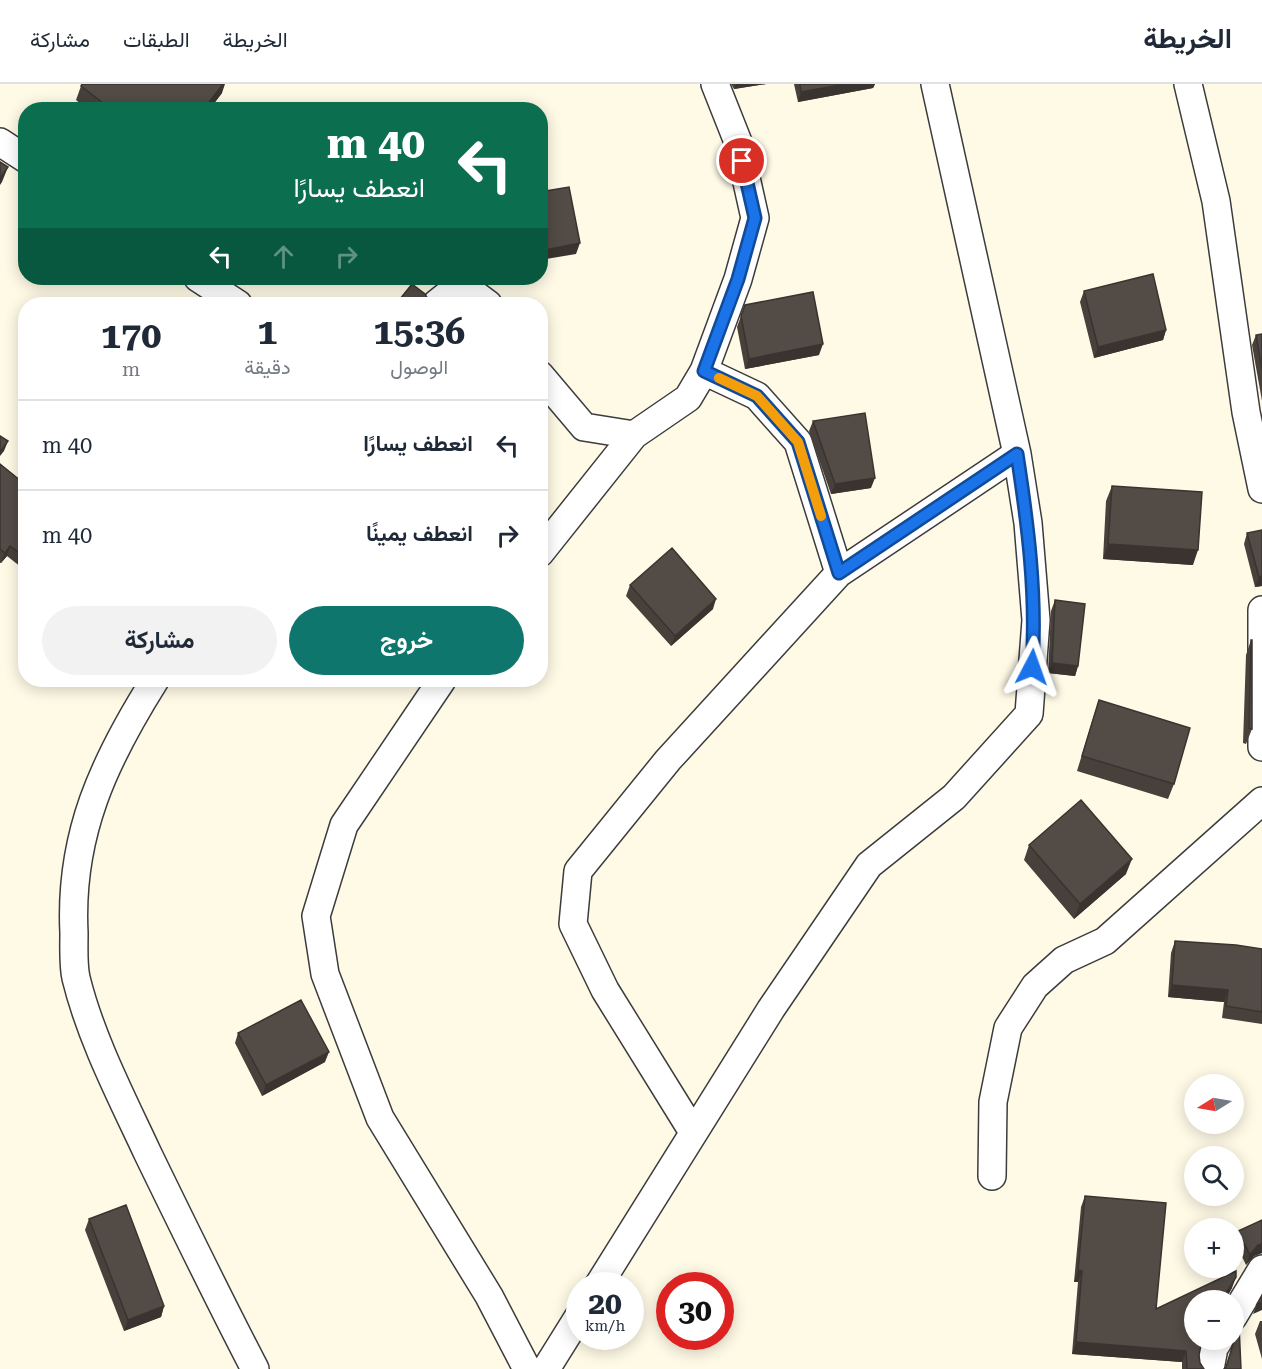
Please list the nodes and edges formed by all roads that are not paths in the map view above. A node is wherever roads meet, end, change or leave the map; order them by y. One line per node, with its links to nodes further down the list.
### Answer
1 (715, 84): 12 (street)
2 (935, 84): 15 (street)
3 (1188, 84): 16 (street)
4 (0, 142): 5 (street)
5 (18, 154)
6 (209, 285): 9 (street)
7 (460, 285): 10 (street)
8 (462, 285): 11 (street)
9 (227, 297)
10 (445, 297)
11 (479, 297)
12 (704, 371): 14 (street); 18 (street)
13 (548, 384): 14 (street)
14 (634, 435): 17 (street)
15 (1017, 454): 18 (street); 24 (street)
16 (1262, 489)
17 (548, 544)
18 (839, 573): 24 (street)
19 (1262, 610): 22 (street)
20 (151, 687): 31 (street)
21 (437, 687): 32 (street)
22 (1262, 747)
23 (1262, 801): 25 (street)
24 (693, 1132): 27 (street)
25 (992, 1176)
26 (1262, 1269): 28 (street)
27 (607, 1272)
28 (1244, 1299)
29 (566, 1337): 33 (street)
30 (1214, 1350): 34 (street)
31 (255, 1369)
32 (527, 1369)
33 (546, 1369)
34 (1210, 1369)

